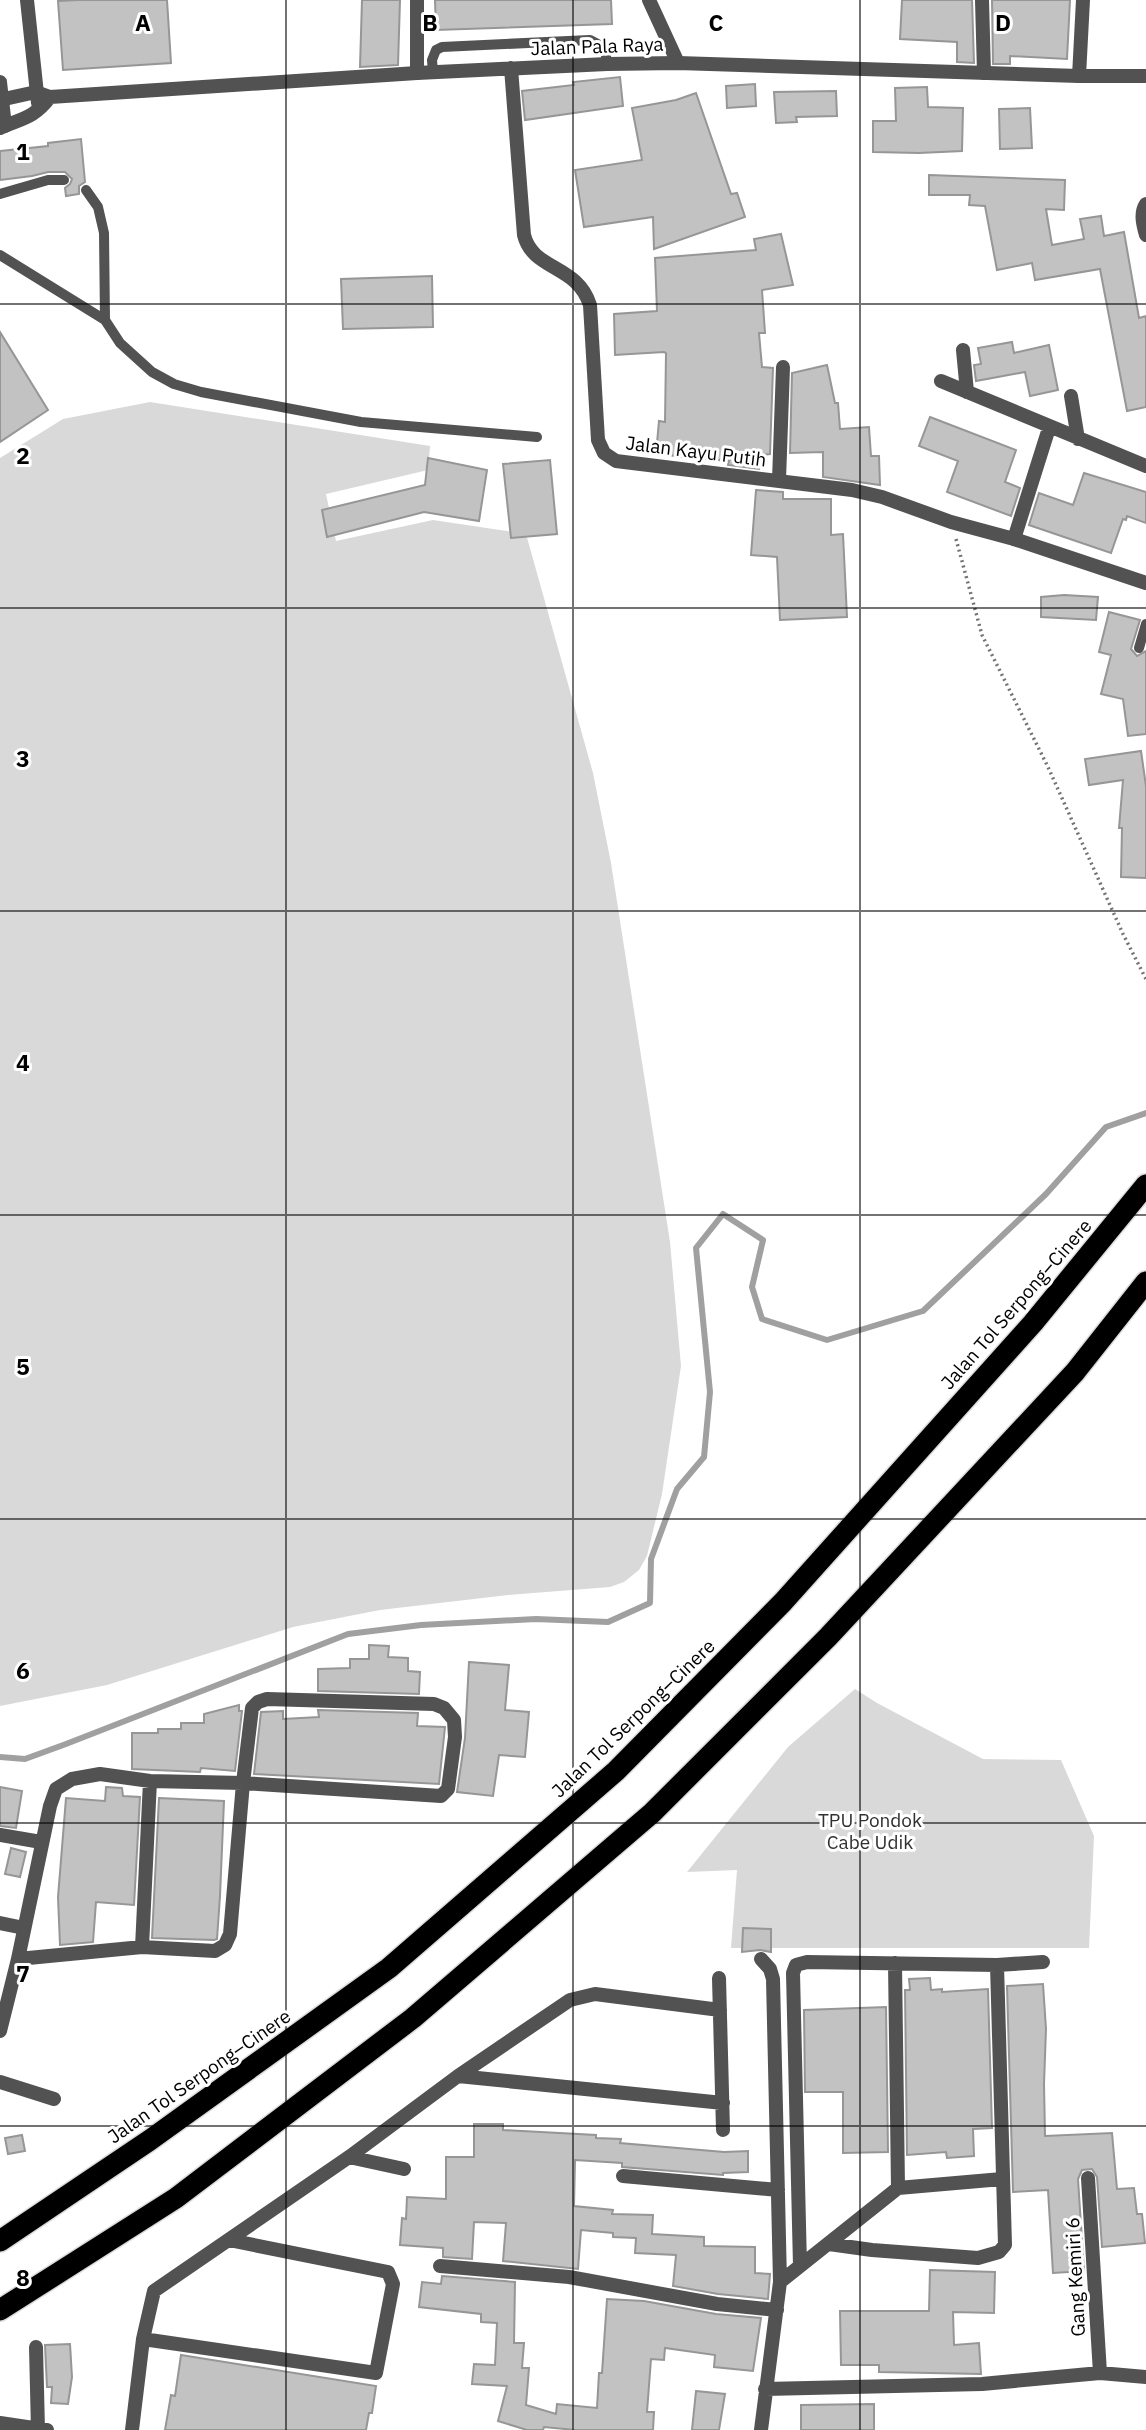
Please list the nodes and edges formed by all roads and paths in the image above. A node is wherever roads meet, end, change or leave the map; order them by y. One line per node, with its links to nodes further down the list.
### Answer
1 (27, 0): 15 (street)
2 (418, 0): 10 (street)
3 (649, 0): 6 (street)
4 (982, 0): 11 (street)
5 (1083, 0): 12 (street)
6 (678, 63): 7 (street, Jalan Pala Raya); 11 (street, Jalan Pala Raya)
7 (607, 64): 8 (street, Jalan Pala Raya); 9 (lane)
8 (511, 68): 9 (street, Jalan Pala Raya); 34 (street, Jalan Kayu Putih)
9 (433, 72): 10 (street, Jalan Pala Raya)
10 (417, 73): 15 (street, Jalan Pala Raya)
11 (984, 73): 12 (street, Jalan Pala Raya)
12 (1079, 76): 13 (street, Jalan Pala Raya)
13 (1146, 76)
14 (0, 82): 16 (street)
15 (43, 94): 16 (street, Jalan Pala Raya); 17 (street)
16 (1, 100): 17 (street)
17 (3, 127)
18 (64, 180): 20 (lane)
19 (86, 190): 24 (lane)
20 (0, 194)
21 (1146, 204): 22 (street)
22 (1146, 235)
23 (0, 255): 24 (lane)
24 (105, 320): 31 (lane)
25 (963, 350): 28 (street)
26 (783, 367): 34 (street)
27 (941, 381): 28 (street)
28 (967, 392): 30 (street)
29 (1071, 396): 32 (street)
30 (1049, 428): 32 (street); 36 (street)
31 (537, 437)
32 (1078, 439): 33 (street)
33 (1146, 466)
34 (779, 480): 35 (street, Jalan Kayu Putih)
35 (951, 522): 36 (street, Jalan Kayu Putih); 40 (path)
36 (1014, 539): 37 (street, Jalan Kayu Putih)
37 (1146, 583)
38 (1146, 624): 39 (lane)
39 (1139, 648)
40 (1146, 979)
41 (1146, 1185): 71 (highway, Jalan Tol Serpong–Cinere)
42 (1146, 1282): 76 (highway)
43 (150, 1782): 44 (street); 46 (street); 49 (street)
44 (243, 1783): 44 (street); 49 (street)
45 (0, 1835): 46 (street)
46 (41, 1842): 48 (street)
47 (0, 1923): 48 (street)
48 (24, 1928): 50 (street)
49 (142, 1947): 50 (street)
50 (18, 1959): 57 (street)
51 (761, 1959): 69 (street)
52 (1043, 1962): 54 (street)
53 (895, 1964): 54 (street); 68 (street); 74 (street)
54 (997, 1965): 67 (street)
55 (719, 1978): 56 (street)
56 (720, 2010): 58 (street); 61 (street)
57 (0, 2031)
58 (458, 2076): 61 (street); 63 (street)
59 (0, 2082): 60 (street)
60 (54, 2099)
61 (723, 2103): 62 (street)
62 (723, 2130)
63 (349, 2157): 64 (street); 70 (street)
64 (404, 2169)
65 (623, 2176): 69 (street)
66 (1088, 2178): 80 (street, Gang Kemiri 6)
67 (1002, 2179): 68 (street); 72 (street)
68 (898, 2189): 72 (street)
69 (778, 2190): 75 (street)
70 (229, 2240): 78 (street); 78 (street)
71 (0, 2241)
72 (829, 2244): 74 (street)
73 (440, 2266): 77 (street)
74 (800, 2266): 75 (street)
75 (780, 2282): 77 (street)
76 (0, 2310)
77 (777, 2310): 82 (street)
78 (143, 2339): 85 (street)
79 (36, 2347): 84 (street)
80 (1100, 2373): 81 (street); 82 (street)
81 (1146, 2377)
82 (765, 2389): 86 (street)
83 (0, 2423): 84 (street)
84 (41, 2429)
85 (132, 2430)
86 (761, 2430)

